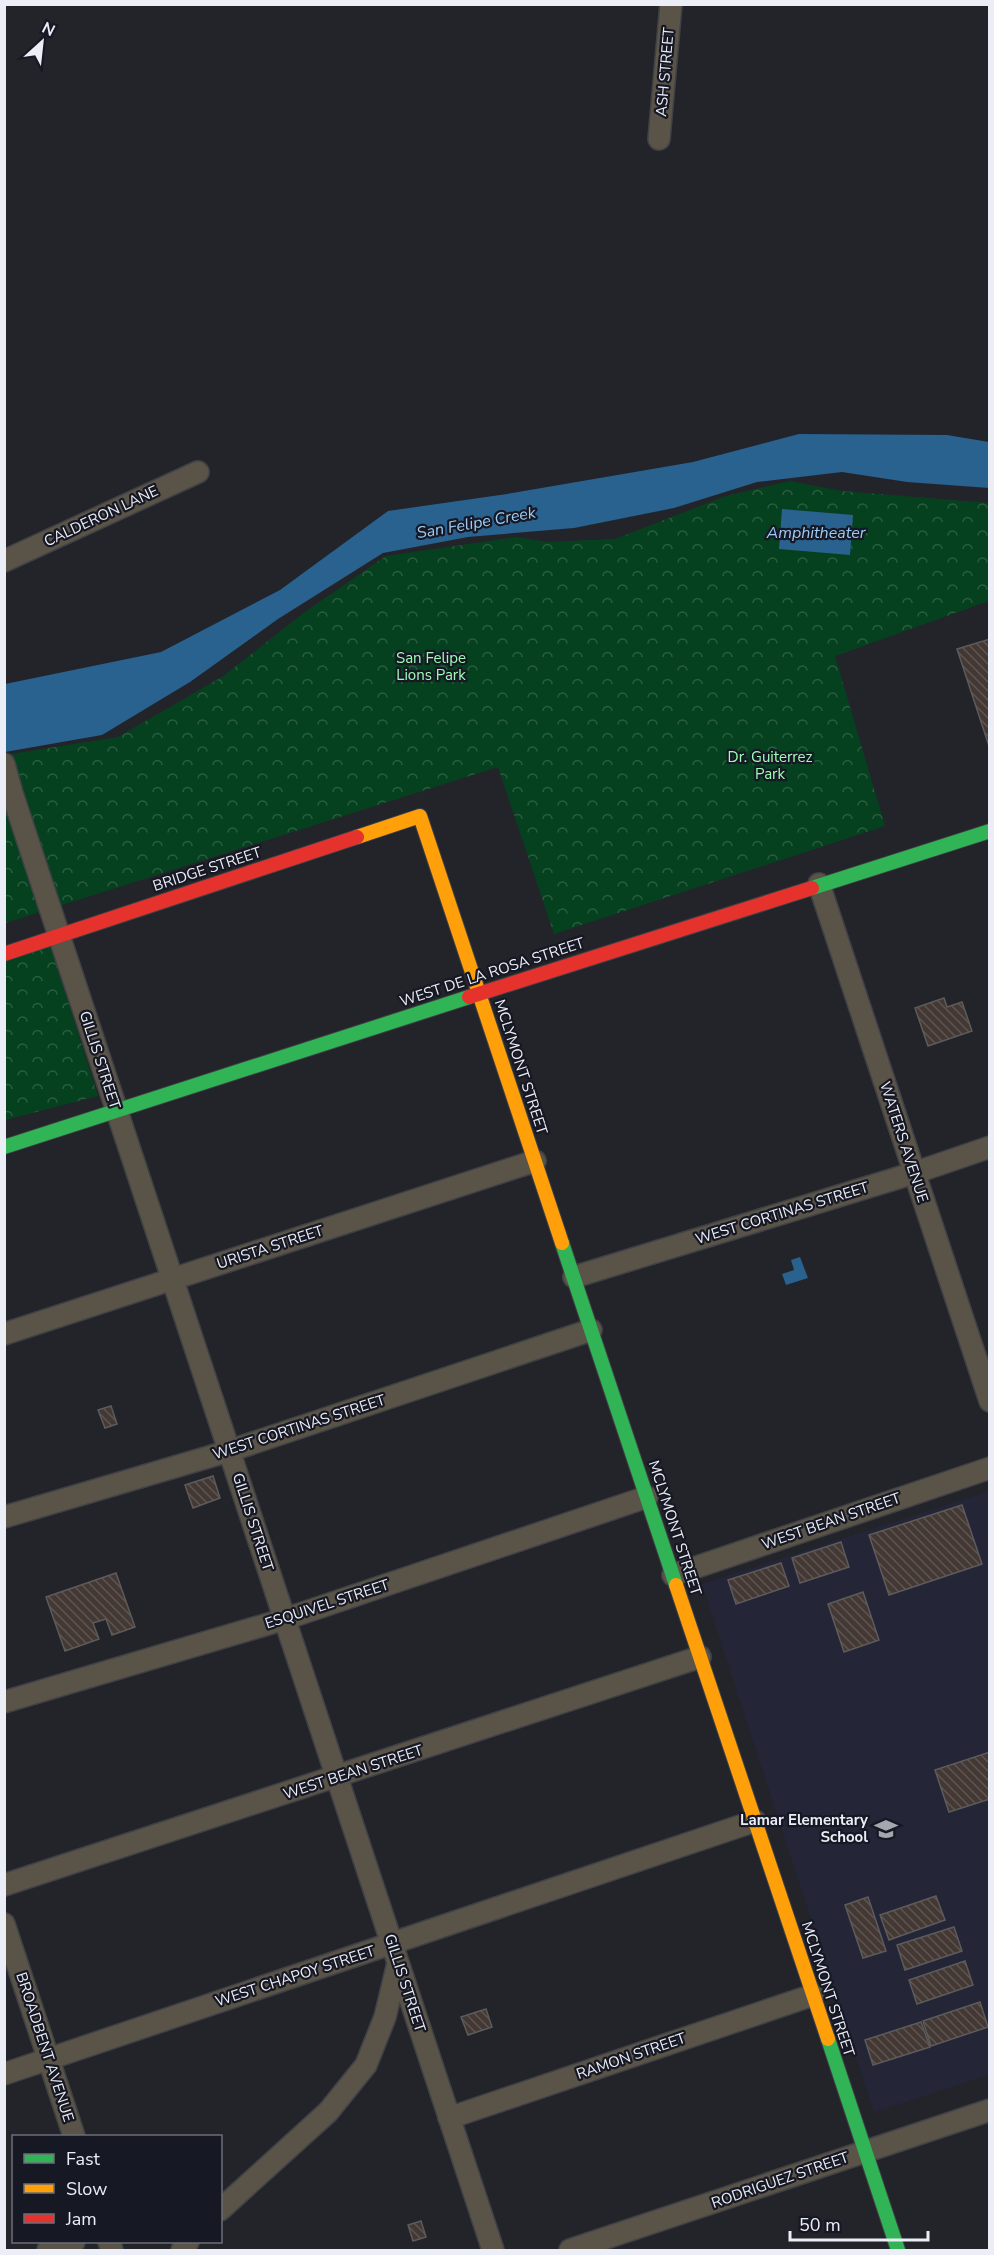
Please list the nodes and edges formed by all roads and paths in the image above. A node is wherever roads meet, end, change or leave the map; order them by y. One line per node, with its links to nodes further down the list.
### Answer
1 (670, 4): 2 (street, ASH STREET)
2 (659, 139)
3 (198, 472): 4 (street, CALDERON LANE)
4 (4, 561)
5 (4, 764): 9 (street, GILLIS STREET)
6 (420, 816): 9 (street, BRIDGE STREET); 11 (street, MCLYMONT STREET)
7 (990, 831): 8 (street, WEST DE LA ROSA STREET)
8 (819, 884): 11 (street, WEST DE LA ROSA STREET); 16 (street, WATERS AVENUE)
9 (59, 936): 10 (street, BRIDGE STREET); 12 (street, GILLIS STREET)
10 (4, 954)
11 (479, 994): 12 (street, WEST DE LA ROSA STREET); 15 (street, MCLYMONT STREET)
12 (117, 1109): 13 (street, WEST DE LA ROSA STREET); 18 (street, GILLIS STREET)
13 (4, 1147)
14 (990, 1147): 16 (street, WEST CORTINAS STREET)
15 (535, 1161): 17 (street, MCLYMONT STREET); 18 (street, URISTA STREET)
16 (914, 1173): 17 (street, WEST CORTINAS STREET); 21 (street, WATERS AVENUE)
17 (574, 1277): 19 (street, MCLYMONT STREET)
18 (173, 1279): 20 (street, URISTA STREET); 22 (street, GILLIS STREET)
19 (591, 1330): 22 (street, WEST CORTINAS STREET); 24 (street, MCLYMONT STREET)
20 (4, 1334)
21 (990, 1401)
22 (229, 1451): 25 (street, WEST CORTINAS STREET); 27 (street, GILLIS STREET)
23 (990, 1467): 26 (street, WEST BEAN STREET)
24 (647, 1497): 26 (street, MCLYMONT STREET); 27 (street, ESQUIVEL STREET)
25 (4, 1517)
26 (673, 1575): 28 (street, MCLYMONT STREET)
27 (285, 1619): 29 (street, ESQUIVEL STREET); 30 (street, GILLIS STREET)
28 (700, 1657): 30 (street, WEST BEAN STREET); 31 (street, MCLYMONT STREET)
29 (4, 1702)
30 (337, 1777): 32 (street, WEST BEAN STREET); 34 (street, GILLIS STREET)
31 (755, 1821): 34 (street, WEST CHAPOY STREET); 35 (street, MCLYMONT STREET)
32 (4, 1885)
33 (4, 1924): 36 (street, BROADBENT AVENUE)
34 (395, 1954): 36 (street, WEST CHAPOY STREET); 39 (street, GILLIS STREET); 42 (street)
35 (813, 1995): 39 (street, RAMON STREET); 41 (street, MCLYMONT STREET)
36 (48, 2058): 37 (street, WEST CHAPOY STREET); 40 (street, BROADBENT AVENUE)
37 (4, 2074)
38 (990, 2110): 41 (street, RODRIGUEZ STREET)
39 (449, 2118): 45 (street, GILLIS STREET)
40 (74, 2135)
41 (865, 2152): 46 (street, RODRIGUEZ STREET); 47 (street, MCLYMONT STREET)
42 (222, 2208)
43 (68, 2243): 44 (street)
44 (48, 2250)
45 (493, 2250)
46 (570, 2250)
47 (898, 2250)

